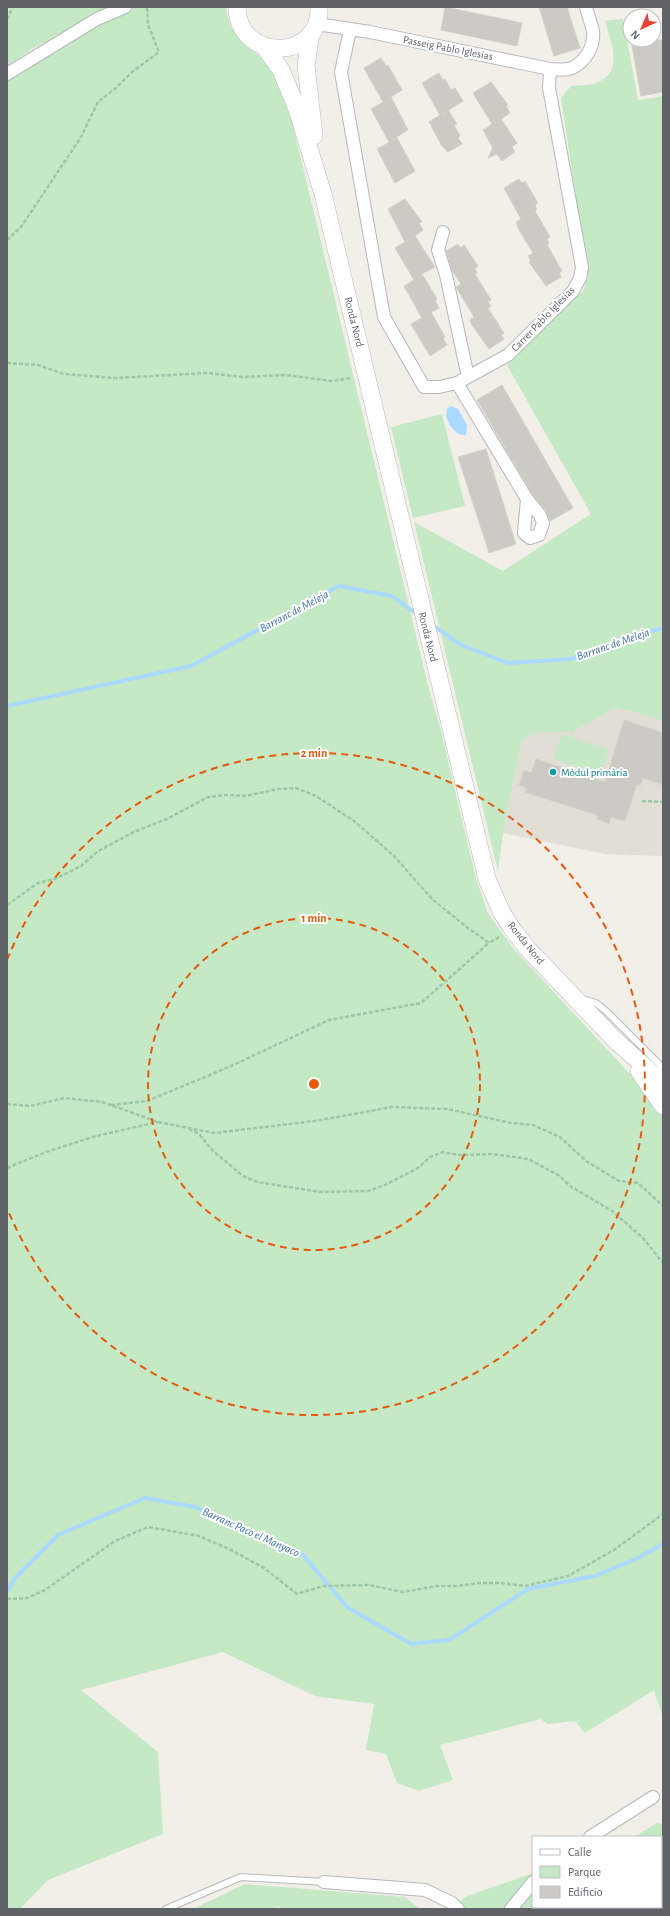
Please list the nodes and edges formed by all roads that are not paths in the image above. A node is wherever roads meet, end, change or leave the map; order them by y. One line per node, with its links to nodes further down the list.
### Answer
1 (125, 7): 9 (street)
2 (237, 7): 7 (main road)
3 (319, 7): 5 (main road, Ronda Nord)
4 (586, 7): 8 (street, Passeig Pablo Iglesias)
5 (314, 28): 6 (street, Passeig Pablo Iglesias); 7 (main road); 10 (main road, Ronda Nord)
6 (350, 30): 8 (street, Passeig Pablo Iglesias); 13 (street)
7 (264, 46): 10 (main road, Ronda Nord)
8 (550, 69): 12 (street, Carrer Pablo Iglesias)
9 (7, 74)
10 (323, 194): 15 (main road, Ronda Nord)
11 (443, 232): 12 (street)
12 (468, 377): 13 (street, Carrer Pablo Iglesias)
13 (457, 383): 14 (street)
14 (527, 499)
15 (575, 998): 16 (main road, Ronda Nord); 17 (lane)
16 (614, 1039): 18 (main road, Ronda Nord); 19 (main road, Ronda Nord)
17 (663, 1068)
18 (663, 1083)
19 (663, 1106)
20 (653, 1797): 21 (street)
21 (592, 1836)
22 (324, 1882): 24 (lane); 25 (street)
23 (532, 1883): 26 (street)
24 (166, 1909)
25 (458, 1909)
26 (511, 1909)

